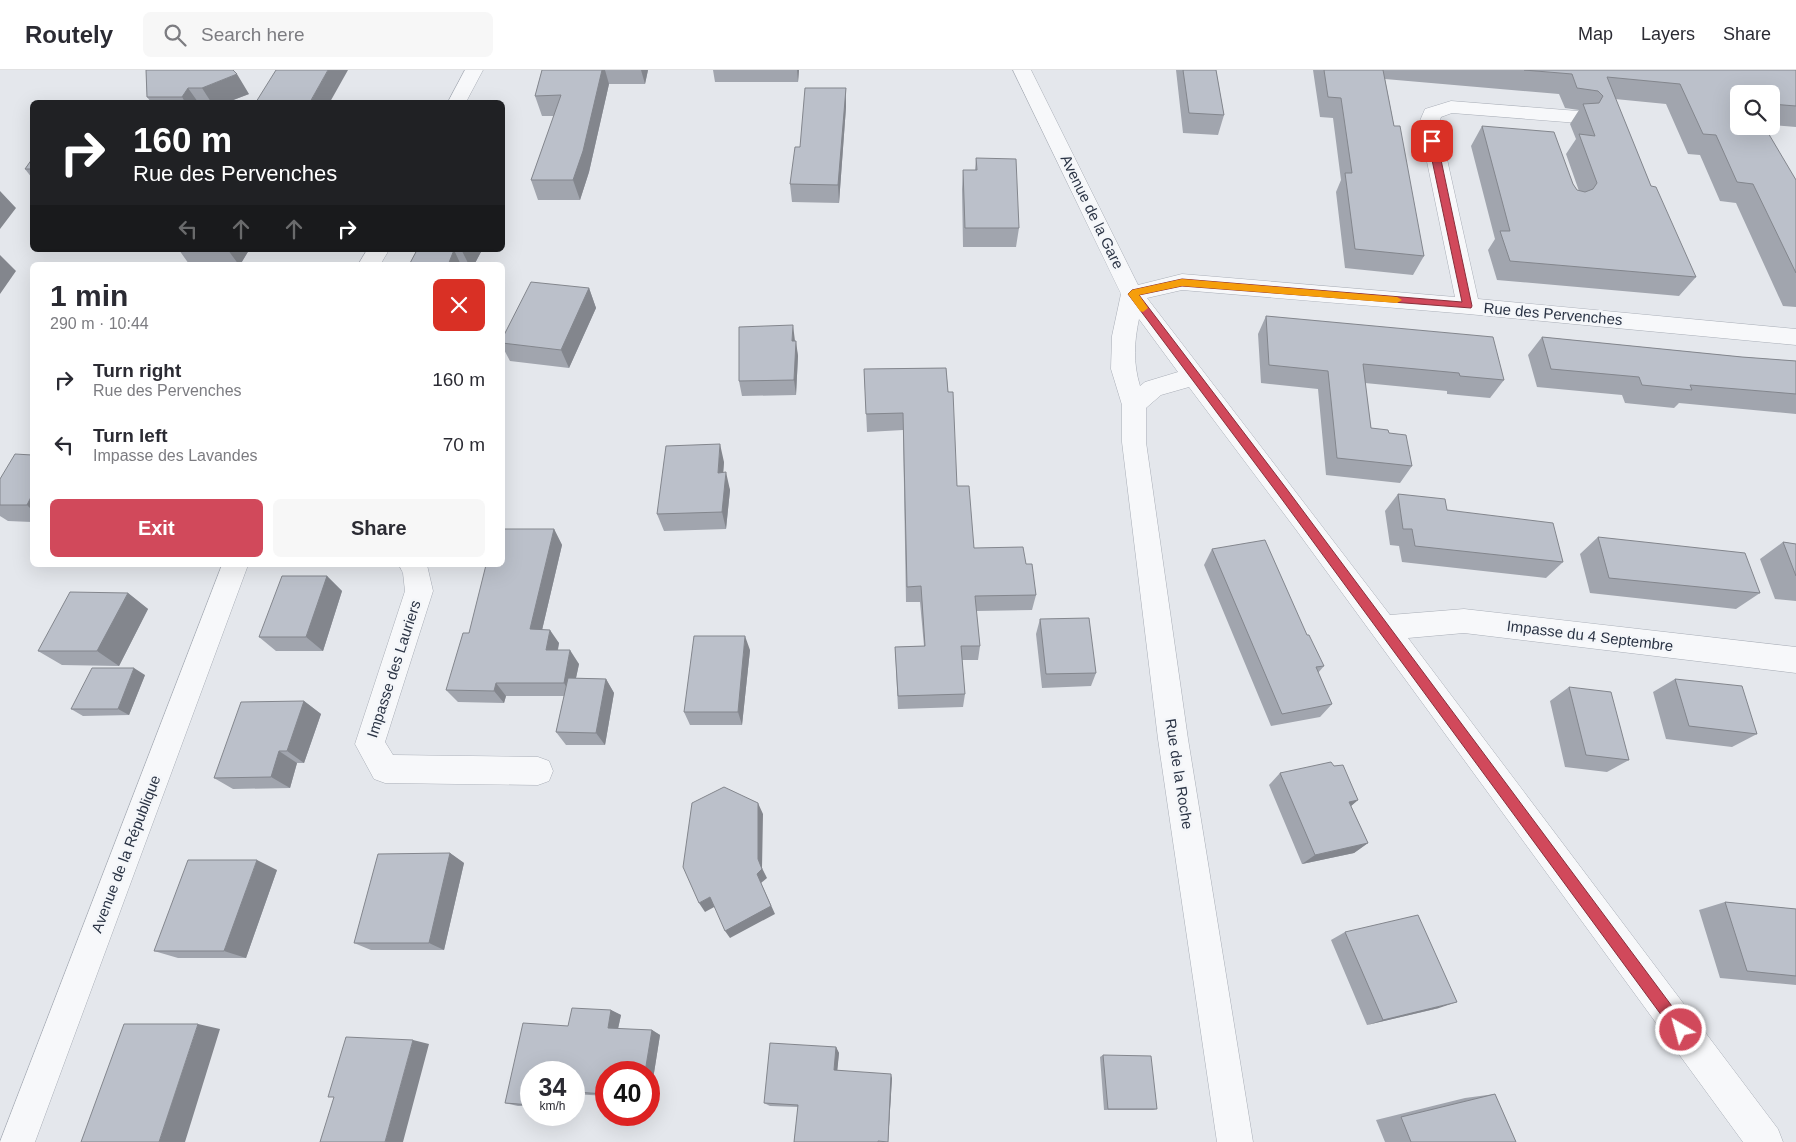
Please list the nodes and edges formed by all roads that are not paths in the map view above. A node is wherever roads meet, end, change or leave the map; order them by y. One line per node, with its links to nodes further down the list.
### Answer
1 (474, 70): 3 (street)
2 (1022, 70): 5 (street, Avenue de la Gare)
3 (458, 100)
4 (1578, 117): 6 (street)
5 (1132, 294): 6 (street, Rue des Pervenches); 8 (street, Avenue de la Gare); 9 (street, Rue de la Roche)
6 (1468, 306): 7 (street, Rue des Pervenches)
7 (1796, 337)
8 (1194, 377): 9 (street); 12 (street, Avenue de la Gare)
9 (1134, 406): 16 (street, Rue de la Roche)
10 (234, 567): 15 (street, Avenue de la République)
11 (415, 567): 14 (street, Impasse des Lauriers)
12 (1383, 628): 13 (street, Impasse du 4 Septembre); 17 (street, Avenue de la Gare)
13 (1796, 660)
14 (538, 771)
15 (17, 1142)
16 (1235, 1142)
17 (1764, 1142)

